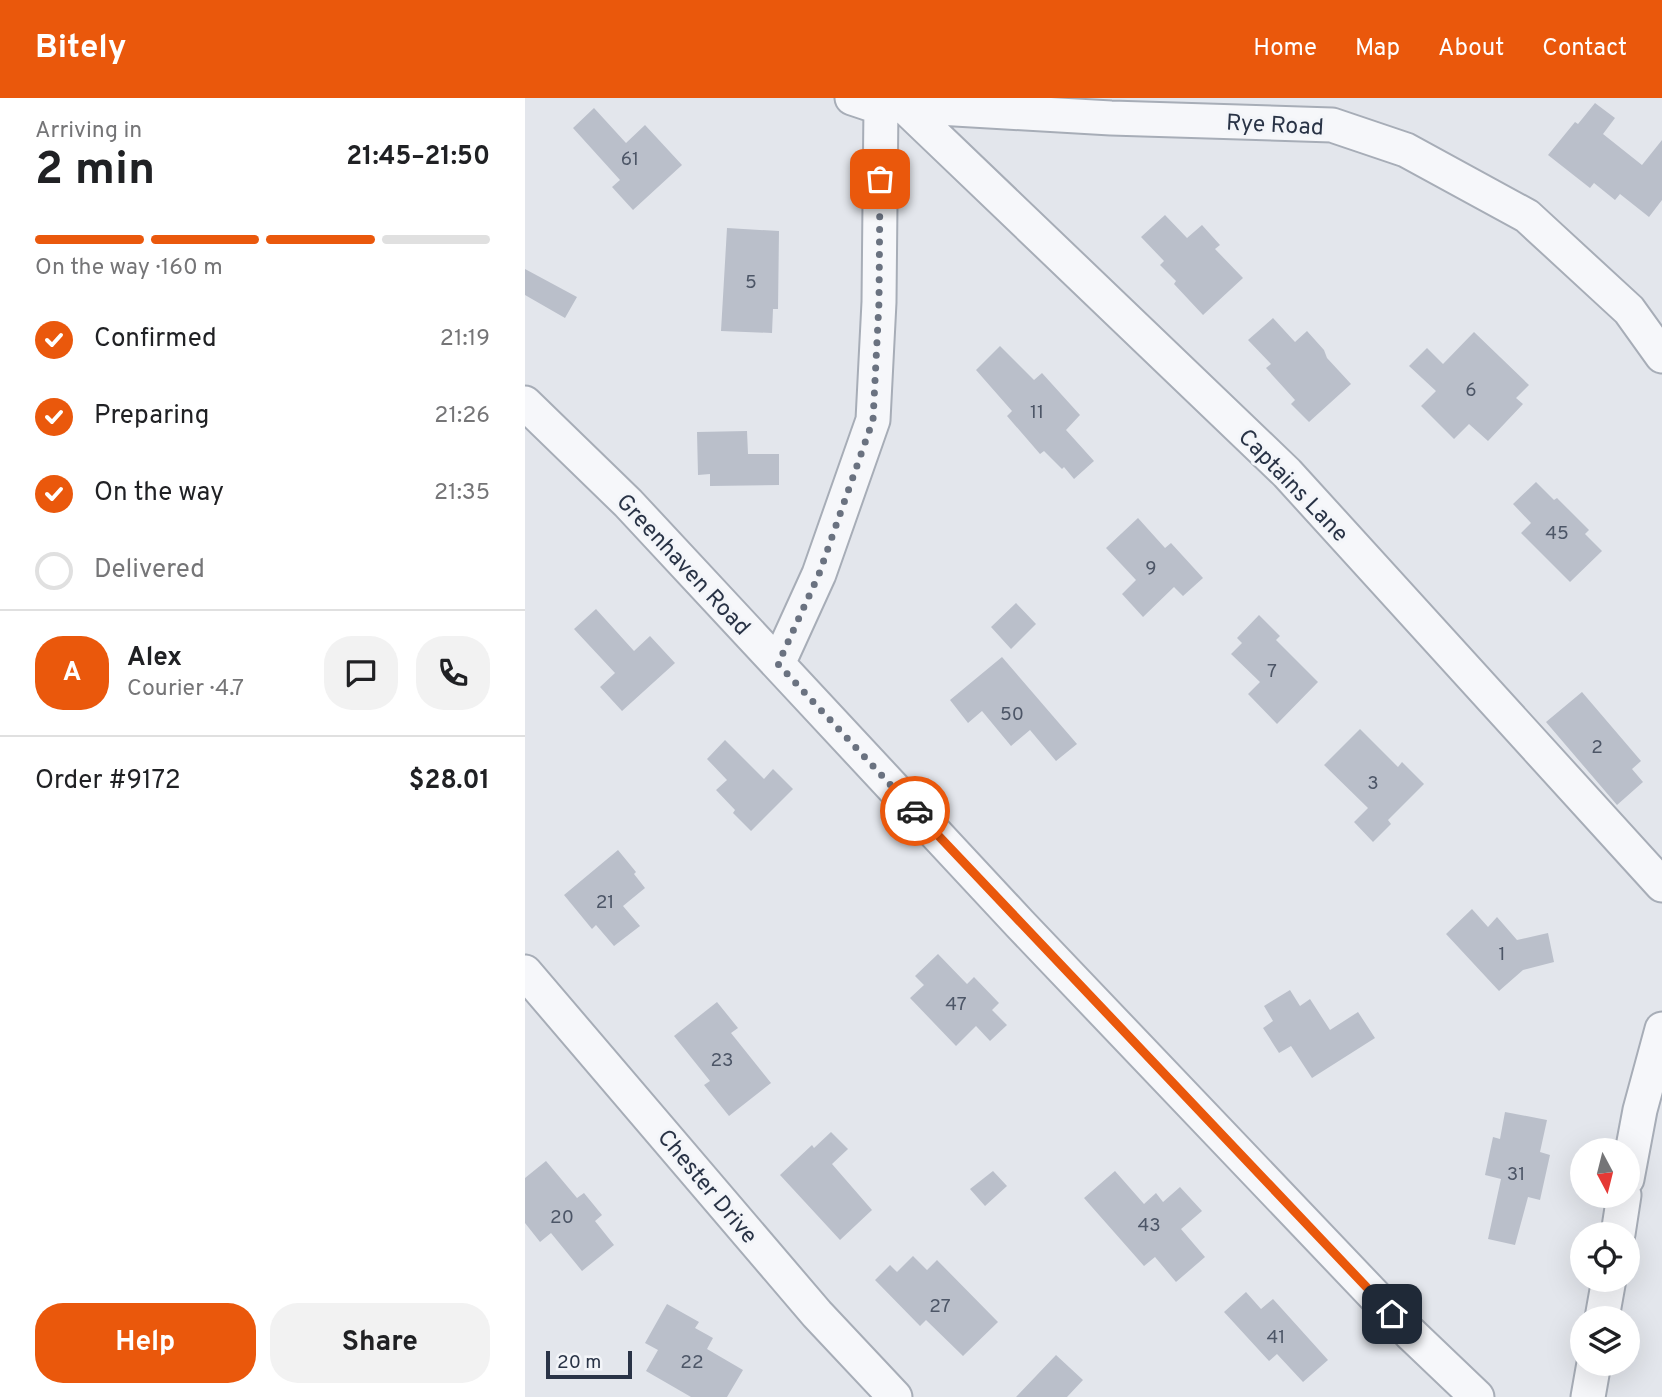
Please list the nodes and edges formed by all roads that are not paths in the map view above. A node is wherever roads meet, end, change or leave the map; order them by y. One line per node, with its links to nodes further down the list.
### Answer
1 (884, 102): 2 (street, Rye Road); 5 (street); 6 (street, Captains Lane)
2 (1324, 112): 3 (street, Rye Road)
3 (1662, 356)
4 (525, 403): 5 (street, Greenhaven Road)
5 (778, 664): 12 (street, Greenhaven Road)
6 (1662, 885)
7 (525, 972): 11 (street, Chester Drive)
8 (1662, 1029): 9 (street)
9 (1635, 1138)
10 (1592, 1376): 13 (street)
11 (895, 1397)
12 (1477, 1397)
13 (1588, 1397)

